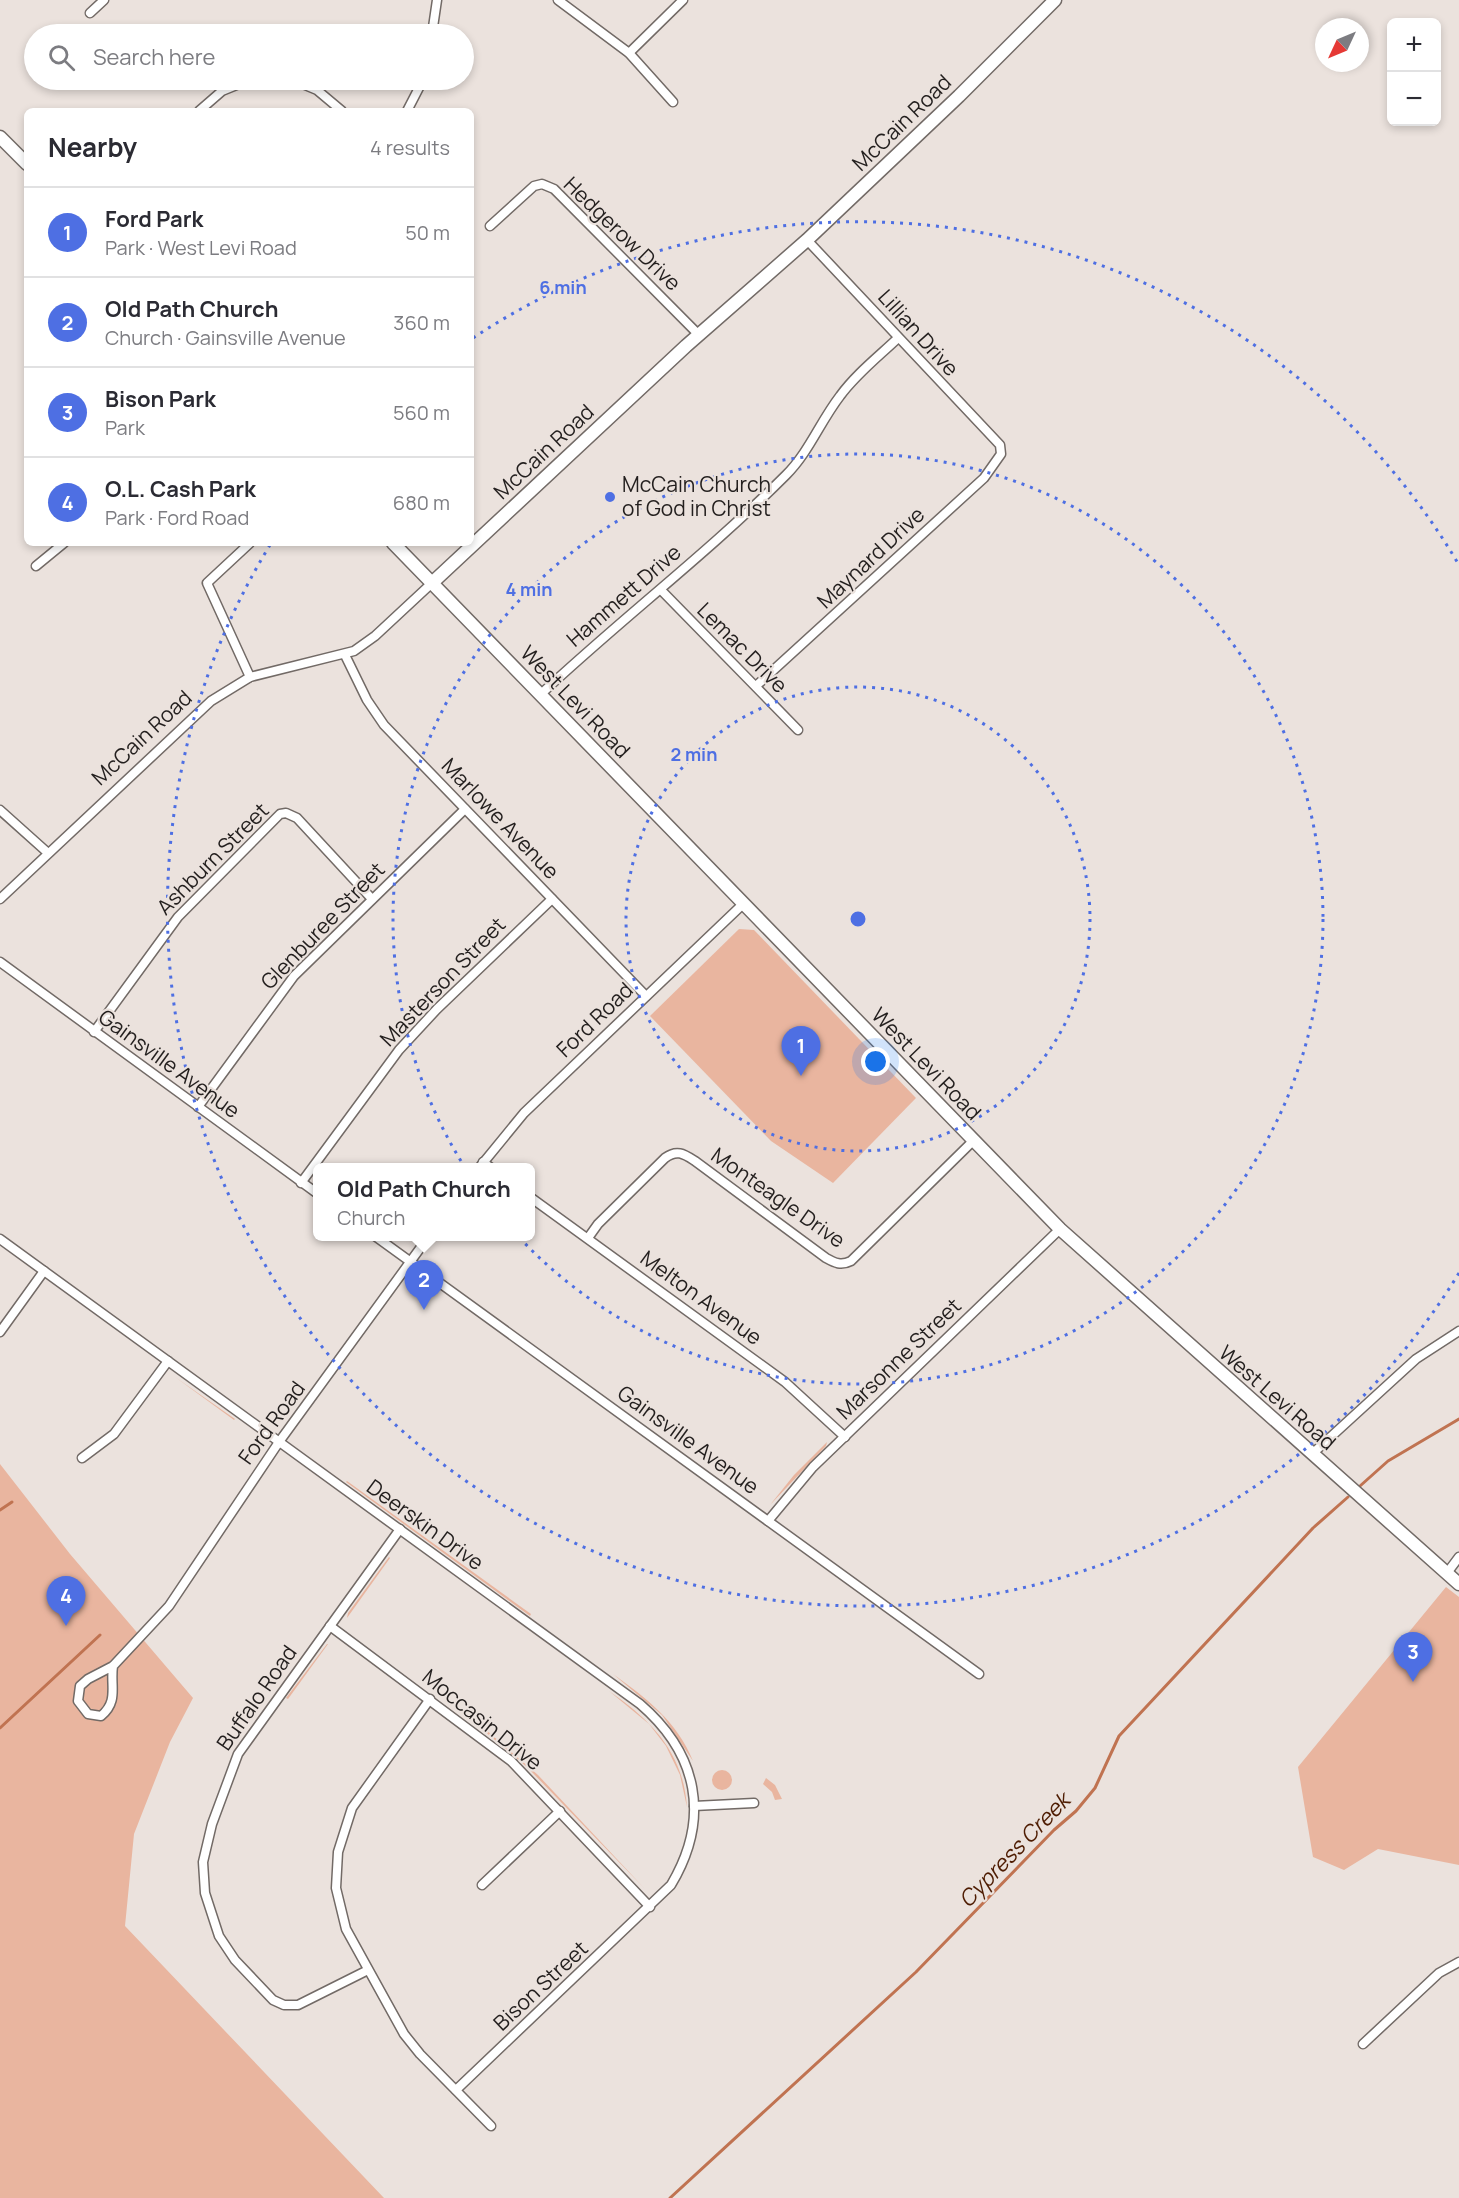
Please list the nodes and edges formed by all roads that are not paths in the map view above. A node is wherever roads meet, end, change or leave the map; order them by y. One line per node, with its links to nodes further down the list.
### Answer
1 (104, 0): 6 (street)
2 (437, 0): 7 (street)
3 (558, 0): 8 (street)
4 (683, 0): 8 (street)
5 (1055, 0): 19 (street, McCain Road)
6 (90, 13)
7 (433, 24)
8 (629, 53): 12 (street)
9 (224, 90): 13 (street)
10 (317, 90): 14 (street)
11 (418, 90): 15 (street)
12 (673, 102)
13 (202, 108)
14 (338, 108)
15 (409, 108)
16 (0, 137): 17 (street)
17 (24, 161)
18 (490, 226): 20 (street, Hedgerow Drive)
19 (807, 240): 20 (street, McCain Road); 21 (street, Lillian Drive)
20 (699, 335): 23 (street, McCain Road)
21 (898, 338): 22 (street, Lillian Drive); 30 (street, Hammett Drive)
22 (1002, 450): 33 (street, Maynard Drive)
23 (474, 544)
24 (60, 546): 28 (street)
25 (247, 546): 32 (street)
26 (396, 546): 29 (street, West Levi Road)
27 (472, 546): 29 (street, McCain Road)
28 (36, 566)
29 (432, 583): 31 (street, McCain Road); 34 (street, West Levi Road)
30 (662, 590): 33 (street, Lemac Drive); 34 (street, Hammett Drive)
31 (345, 655): 32 (street, McCain Road); 37 (street, Marlowe Avenue)
32 (250, 677): 38 (street, McCain Road)
33 (756, 686): 35 (street, Lemac Drive)
34 (541, 694): 42 (street, West Levi Road)
35 (798, 730)
36 (0, 810): 38 (street)
37 (465, 810): 40 (street, Glenburee Street); 41 (street, Marlowe Avenue)
38 (48, 853): 39 (street, McCain Road)
39 (0, 899)
40 (372, 899): 45 (street, Ashburn Street); 46 (street, Glenburee Street)
41 (552, 899): 44 (street, Marlowe Avenue); 48 (street, Masterson Street)
42 (743, 904): 44 (street, Ford Road); 47 (street, West Levi Road)
43 (0, 962): 45 (street, Gainsville Avenue)
44 (646, 996): 49 (street, Ford Road)
45 (94, 1032): 46 (street, Gainsville Avenue)
46 (198, 1107): 51 (street, Gainsville Avenue)
47 (973, 1141): 54 (street, West Levi Road); 55 (street, Monteagle Drive)
48 (317, 1163)
49 (486, 1163)
50 (313, 1168): 51 (street, Masterson Street)
51 (302, 1183): 52 (street, Gainsville Avenue)
52 (313, 1191)
53 (535, 1200): 55 (street, Melton Avenue)
54 (1060, 1229): 64 (street, Marsonne Street); 66 (street, West Levi Road)
55 (588, 1238): 64 (street, Melton Avenue)
56 (0, 1239): 60 (street, Deerskin Drive)
57 (382, 1241): 59 (street, Gainsville Avenue)
58 (426, 1241): 59 (street, Ford Road)
59 (411, 1262): 65 (street, Ford Road); 68 (street, Gainsville Avenue)
60 (44, 1271): 62 (street); 63 (street, Deerskin Drive)
61 (1459, 1331): 66 (street)
62 (0, 1332)
63 (168, 1361): 65 (street, Deerskin Drive); 67 (street)
64 (844, 1437): 68 (street, Marsonne Street)
65 (279, 1442): 69 (street, Deerskin Drive); 74 (street, Ford Road)
66 (1312, 1454): 71 (street, West Levi Road)
67 (82, 1458)
68 (768, 1521): 75 (street, Gainsville Avenue)
69 (400, 1529): 73 (street, Buffalo Road); 78 (street, Deerskin Drive)
70 (1459, 1557): 71 (street)
71 (1447, 1573): 72 (street, West Levi Road)
72 (1458, 1582)
73 (330, 1626): 76 (street, Moccasin Drive); 83 (street, Buffalo Road)
74 (113, 1666): 74 (street, Ford Road)
75 (979, 1674)
76 (430, 1700): 79 (street, Moccasin Drive); 83 (street)
77 (754, 1803): 78 (street)
78 (694, 1806): 81 (street, Deerskin Drive)
79 (560, 1811): 80 (street); 81 (street, Moccasin Drive)
80 (482, 1885)
81 (650, 1907): 85 (street, Bison Street)
82 (1459, 1962): 84 (street)
83 (368, 1970): 85 (street)
84 (1363, 2044)
85 (456, 2090): 86 (street)
86 (491, 2126)

